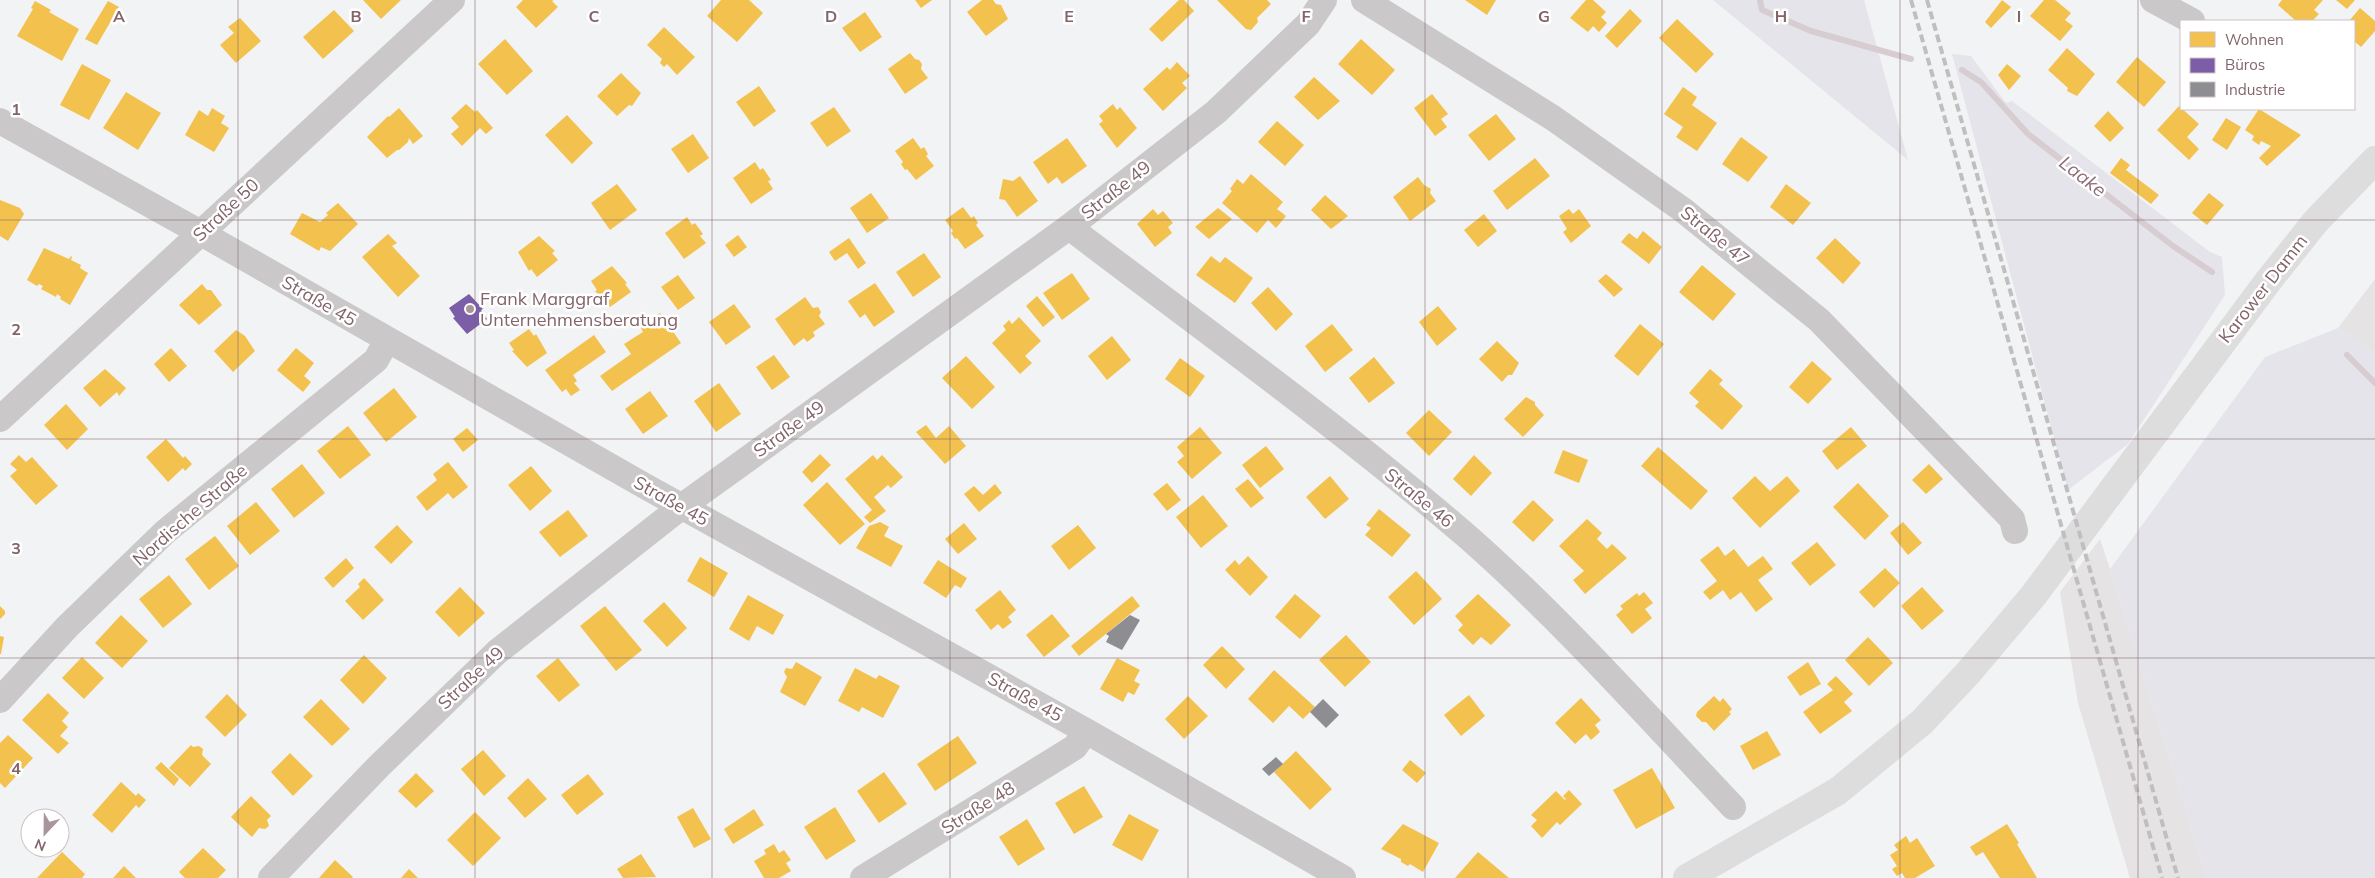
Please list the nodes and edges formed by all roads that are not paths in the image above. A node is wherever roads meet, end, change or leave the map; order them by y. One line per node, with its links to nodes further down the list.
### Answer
1 (452, 0): 9 (street, Straße 50)
2 (1324, 0): 8 (street, Straße 49)
3 (1364, 0): 13 (street, Straße 47)
4 (2153, 0): 5 (street)
5 (2190, 20)
6 (0, 121): 9 (street, Straße 45)
7 (2375, 160): 20 (main road, Karower Damm)
8 (1069, 227): 12 (street, Straße 49); 16 (street, Straße 46)
9 (201, 233): 10 (street, Straße 45); 11 (street, Straße 50)
10 (387, 340): 12 (street, Straße 45); 14 (street, Nordische Straße)
11 (0, 419)
12 (681, 507): 15 (street, Straße 45); 17 (street, Straße 49)
13 (2015, 531)
14 (0, 700)
15 (1086, 731): 18 (street, Straße 48); 19 (street, Straße 45)
16 (1733, 807)
17 (271, 878)
18 (863, 878)
19 (1343, 878)
20 (1687, 878)

